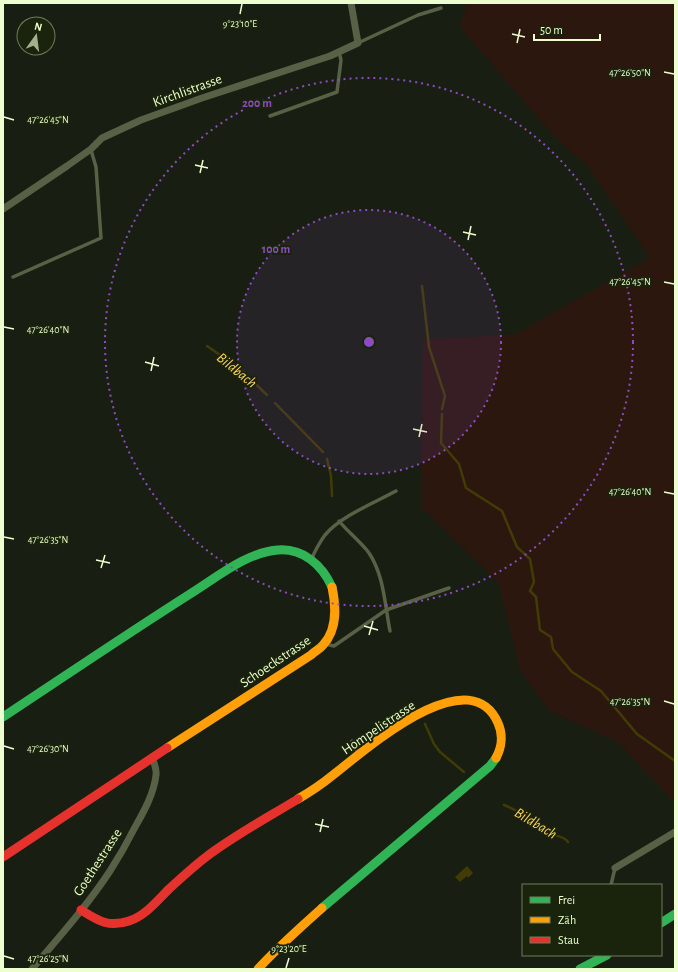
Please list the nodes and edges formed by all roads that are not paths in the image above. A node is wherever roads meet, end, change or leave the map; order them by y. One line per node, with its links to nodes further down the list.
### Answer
1 (351, 3): 3 (street)
2 (441, 8): 3 (lane)
3 (358, 43): 4 (street, Kirchlistrasse)
4 (339, 52): 5 (lane); 6 (street, Kirchlistrasse)
5 (270, 116)
6 (91, 149): 7 (street, Kirchlistrasse); 8 (lane)
7 (3, 209)
8 (13, 277)
9 (396, 491): 10 (lane)
10 (340, 522): 11 (lane); 13 (lane)
11 (311, 560): 15 (street, Schoeckstrasse); 16 (street, Schoeckstrasse)
12 (449, 588): 13 (lane)
13 (386, 610): 14 (lane); 15 (lane)
14 (390, 631)
15 (324, 644): 19 (street, Schoeckstrasse)
16 (3, 717)
17 (352, 741): 18 (lane)
18 (360, 755): 24 (street, Hompelistrasse); 29 (street, Hompelistrasse)
19 (152, 757): 21 (street, Schoeckstrasse); 24 (street, Goethestrasse)
20 (675, 832): 22 (street)
21 (3, 857)
22 (615, 868): 23 (lane)
23 (611, 884)
24 (81, 910): 28 (street, Goethestrasse)
25 (675, 914): 26 (street)
26 (662, 922)
27 (605, 956): 30 (street)
28 (32, 969)
29 (258, 969)
30 (580, 969)

